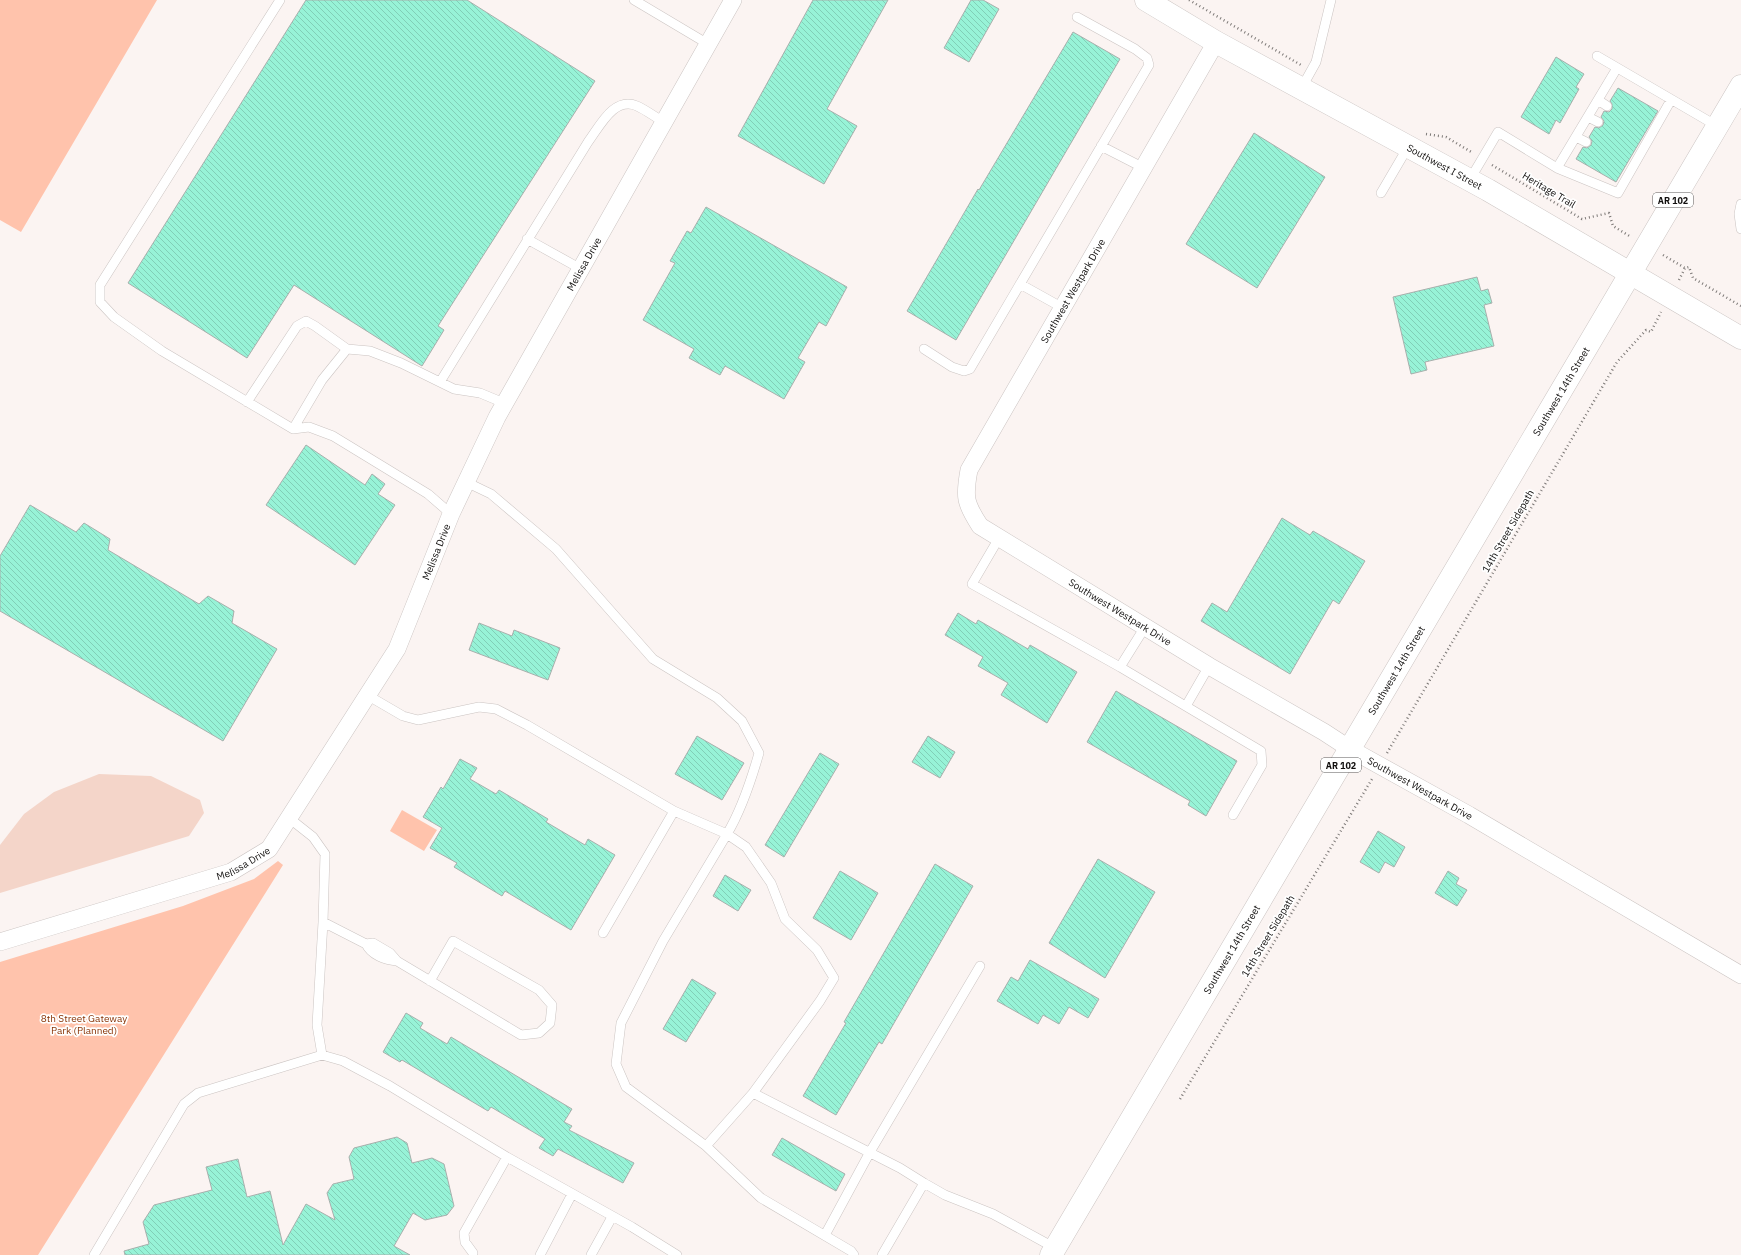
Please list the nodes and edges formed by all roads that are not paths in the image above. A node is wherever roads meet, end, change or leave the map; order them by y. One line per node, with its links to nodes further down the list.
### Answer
1 (280, 0): 39 (lane)
2 (634, 0): 8 (lane)
3 (733, 0): 8 (street, Melissa Drive)
4 (1146, 0): 7 (main road, Southwest I Street)
5 (1331, 0): 12 (lane)
6 (1077, 17): 22 (lane)
7 (1216, 42): 12 (main road, Southwest I Street); 24 (street, Southwest Westpark Drive)
8 (708, 44): 17 (street, Melissa Drive)
9 (1597, 56): 10 (lane)
10 (1617, 68): 13 (lane); 14 (lane)
11 (1741, 86): 19 (main road, Southwest 14th Street / AR 102)
12 (1301, 89): 23 (main road, Southwest I Street)
13 (1598, 100): 15 (lane); 16 (lane)
14 (1672, 100): 19 (lane); 25 (lane)
15 (1608, 106)
16 (1588, 117): 18 (lane); 20 (lane)
17 (664, 122): 30 (lane); 31 (street, Melissa Drive)
18 (1598, 122)
19 (1717, 126): 32 (main road, Southwest 14th Street / AR 102)
20 (1576, 136): 21 (lane); 25 (lane)
21 (1586, 142)
22 (1101, 146): 24 (lane); 33 (lane)
23 (1408, 147): 26 (main road, Southwest I Street); 27 (lane)
24 (1144, 168): 34 (street, Southwest Westpark Drive)
25 (1557, 168): 26 (lane)
26 (1469, 181): 32 (main road, Southwest I Street)
27 (1380, 193)
28 (1741, 204): 29 (lane)
29 (1741, 229)
30 (527, 239): 31 (lane); 38 (lane)
31 (581, 269): 40 (street, Melissa Drive)
32 (1630, 274): 35 (main road, Southwest I Street); 50 (main road, Southwest 14th Street / AR 102)
33 (1020, 284): 34 (lane); 37 (lane)
34 (1063, 308): 44 (street, Southwest Westpark Drive)
35 (1741, 338)
36 (347, 349): 38 (lane); 39 (lane); 41 (lane)
37 (924, 349)
38 (440, 382): 40 (lane)
39 (248, 402): 41 (lane)
40 (504, 403): 42 (street, Melissa Drive)
41 (293, 429): 43 (lane)
42 (466, 482): 43 (street, Melissa Drive); 54 (lane)
43 (450, 514): 48 (street, Melissa Drive)
44 (999, 538): 45 (street, Southwest Westpark Drive); 47 (lane)
45 (1145, 627): 46 (street, Southwest Westpark Drive); 47 (lane)
46 (1208, 666): 49 (lane); 50 (street, Southwest Westpark Drive)
47 (1120, 667): 49 (lane)
48 (367, 695): 51 (lane); 53 (street, Melissa Drive)
49 (1186, 706): 52 (lane)
50 (1350, 749): 59 (street, Southwest Westpark Drive); 70 (main road, Southwest 14th Street / AR 102)
51 (674, 812): 54 (lane); 56 (lane)
52 (1233, 815)
53 (289, 818): 55 (lane); 57 (street, Melissa Drive)
54 (728, 834): 62 (lane); 63 (lane)
55 (323, 922): 60 (lane); 61 (lane)
56 (603, 933)
57 (0, 942)
58 (980, 966): 64 (lane)
59 (1741, 975)
60 (430, 982): 60 (lane)
61 (322, 1055): 65 (lane); 72 (lane)
62 (753, 1093): 63 (lane); 64 (lane)
63 (706, 1146): 69 (lane)
64 (870, 1152): 66 (lane); 69 (lane)
65 (507, 1157): 67 (lane); 71 (lane)
66 (924, 1184): 70 (lane); 77 (lane)
67 (572, 1194): 68 (lane); 73 (lane)
68 (612, 1217): 74 (lane); 75 (lane)
69 (824, 1235): 76 (lane)
70 (1053, 1252)
71 (473, 1254)
72 (94, 1255)
73 (540, 1255)
74 (591, 1255)
75 (677, 1255)
76 (854, 1255)
77 (882, 1255)

